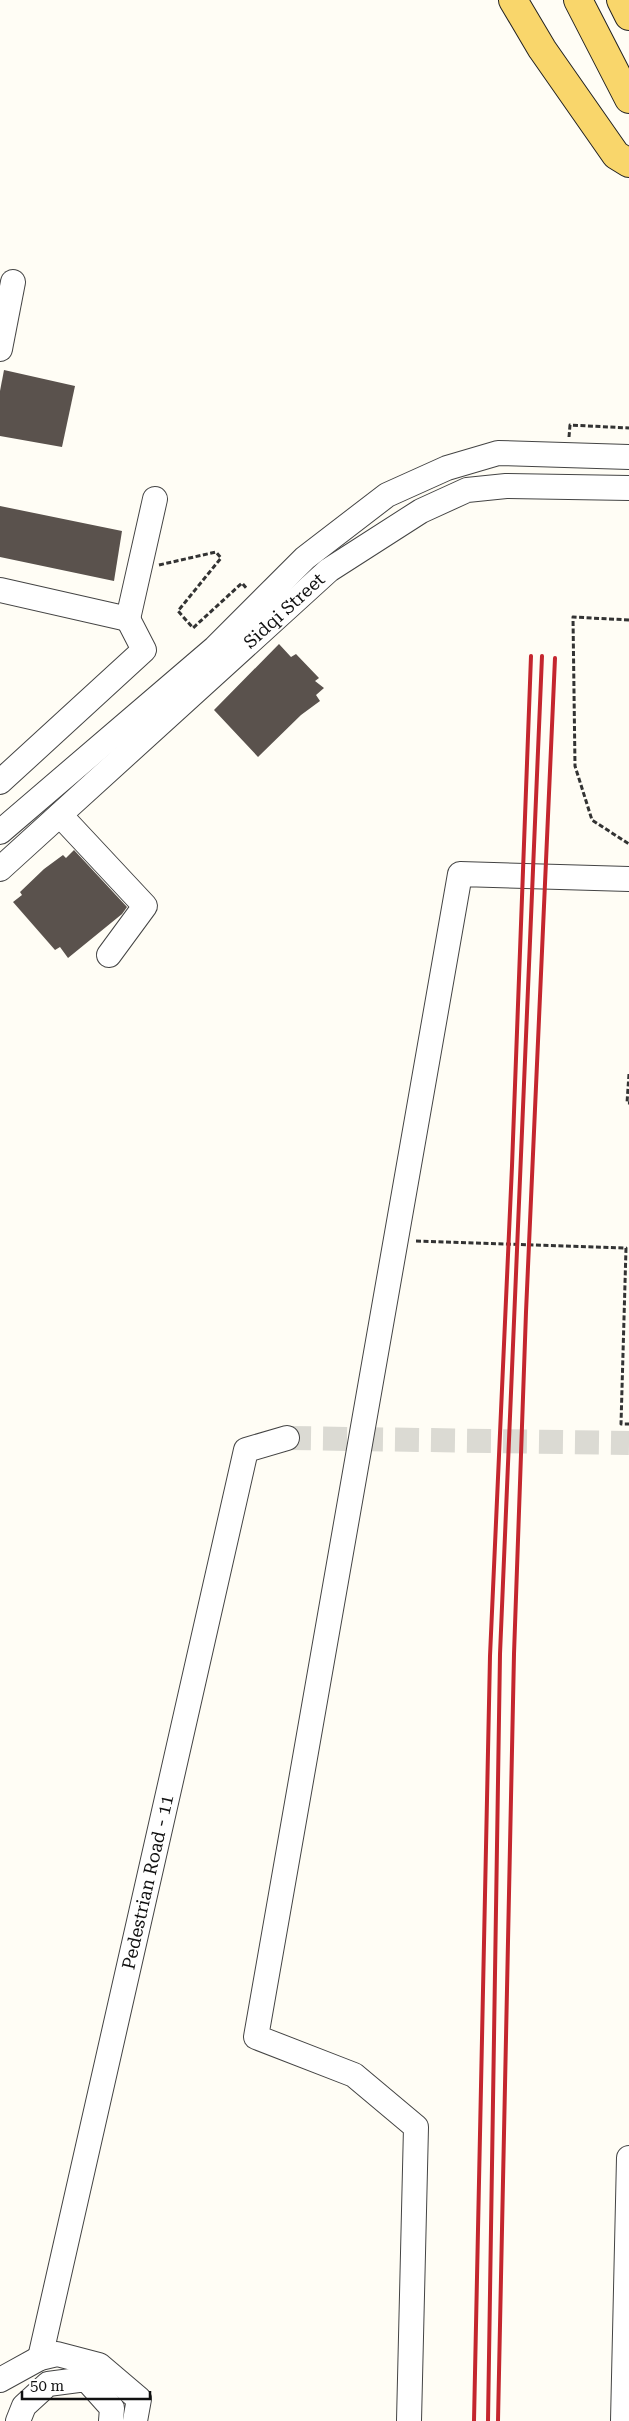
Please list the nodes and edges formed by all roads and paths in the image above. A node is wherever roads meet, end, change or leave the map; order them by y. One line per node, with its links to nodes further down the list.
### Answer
1 (513, 0): 6 (main road)
2 (578, 0): 5 (main road)
3 (621, 0): 4 (main road)
4 (629, 16)
5 (629, 99)
6 (629, 163)
7 (13, 282): 8 (street)
8 (0, 349)
9 (570, 425): 10 (path)
10 (629, 428)
11 (629, 457): 16 (street, Sidqi Street)
12 (629, 488): 18 (street, Sidqi Street)
13 (155, 499): 14 (street)
14 (139, 570): 16 (path); 17 (street)
15 (0, 590): 17 (street)
16 (258, 603): 18 (street); 22 (street, Sidqi Street)
17 (128, 619): 20 (street)
18 (274, 620): 21 (street, Sidqi Street)
19 (629, 620): 23 (path)
20 (2, 779)
21 (60, 815): 24 (street, Sidqi Street); 26 (street)
22 (0, 832)
23 (629, 844)
24 (0, 869)
25 (629, 879): 29 (street)
26 (109, 955)
27 (629, 1074): 28 (path)
28 (629, 1103)
29 (396, 1240): 30 (path); 38 (street)
30 (629, 1424)
31 (287, 1438): 33 (street, Pedestrian Road - 11)
32 (629, 2158): 39 (street)
33 (40, 2358): 34 (street); 37 (street)
34 (0, 2380)
35 (18, 2421): 36 (street)
36 (111, 2421)
37 (135, 2421)
38 (409, 2421)
39 (623, 2421)

